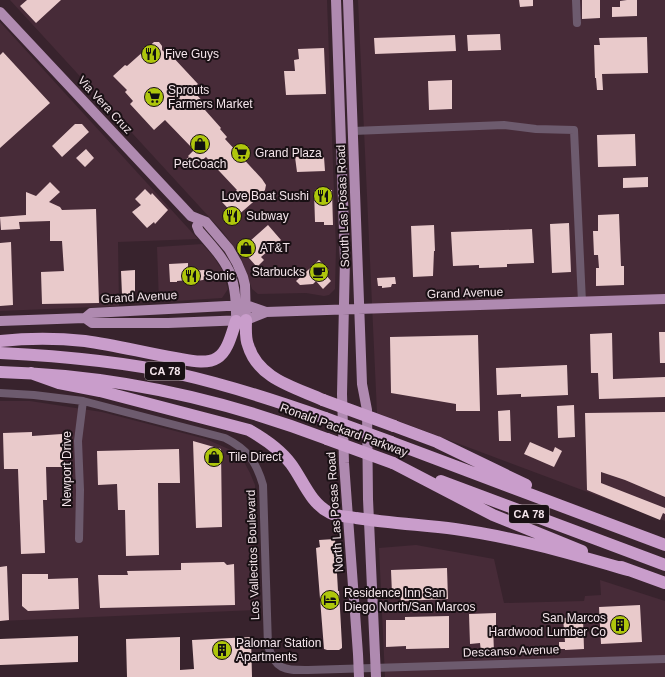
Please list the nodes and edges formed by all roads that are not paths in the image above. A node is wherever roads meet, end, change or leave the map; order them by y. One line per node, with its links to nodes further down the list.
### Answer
1 (336, 0): 13 (main road, South Las Posas Road)
2 (348, 0): 6 (main road, South Las Posas Road)
3 (576, 0): 5 (street)
4 (0, 12): 7 (main road, Via Vera Cruz)
5 (577, 22)
6 (353, 131): 10 (street); 14 (main road, South Las Posas Road)
7 (191, 216): 8 (street, Via Vera Cruz); 11 (main road, Via Vera Cruz)
8 (197, 226): 11 (main road, Via Vera Cruz)
9 (665, 299): 10 (main road, Grand Avenue)
10 (582, 302): 14 (main road, Grand Avenue)
11 (241, 305): 12 (main road, Grand Avenue); 15 (main road, Grand Avenue); 18 (main road, Via Vera Cruz)
12 (156, 309): 16 (main road, Grand Avenue); 19 (main road)
13 (344, 310): 14 (main road, Grand Avenue); 15 (main road, Grand Avenue); 25 (main road, South Las Posas Road)
14 (360, 310): 29 (main road, South Las Posas Road)
15 (266, 312): 18 (main road, Grand Avenue)
16 (85, 318): 17 (main road, Grand Avenue); 19 (main road, Grand Avenue)
17 (0, 321)
18 (241, 321): 19 (main road, Grand Avenue); 20 (highway); 31 (highway, bridge)
19 (120, 323)
20 (0, 341)
21 (0, 353): 31 (highway, Ronald Packard Parkway / CA 78, bridge)
22 (0, 372): 23 (highway, Ronald Packard Parkway / CA 78)
23 (32, 373): 27 (highway, Ronald Packard Parkway / CA 78, bridge); 28 (highway)
24 (0, 393): 26 (street, Los Vallecitos Boulevard)
25 (342, 394): 28 (main road, North Las Posas Road)
26 (83, 401): 30 (street, Newport Drive); 37 (street, Los Vallecitos Boulevard)
27 (393, 463): 33 (highway, Ronald Packard Parkway / CA 78); 34 (highway)
28 (348, 516): 29 (highway); 37 (main road, North Las Posas Road)
29 (368, 520): 34 (highway); 38 (main road)
30 (79, 538)
31 (646, 538): 32 (highway, Ronald Packard Parkway / CA 78)
32 (665, 545)
33 (665, 565)
34 (628, 570): 35 (highway)
35 (665, 583)
36 (665, 659): 38 (street, Descanso Avenue)
37 (358, 673): 38 (street, Descanso Avenue)
38 (376, 673)

